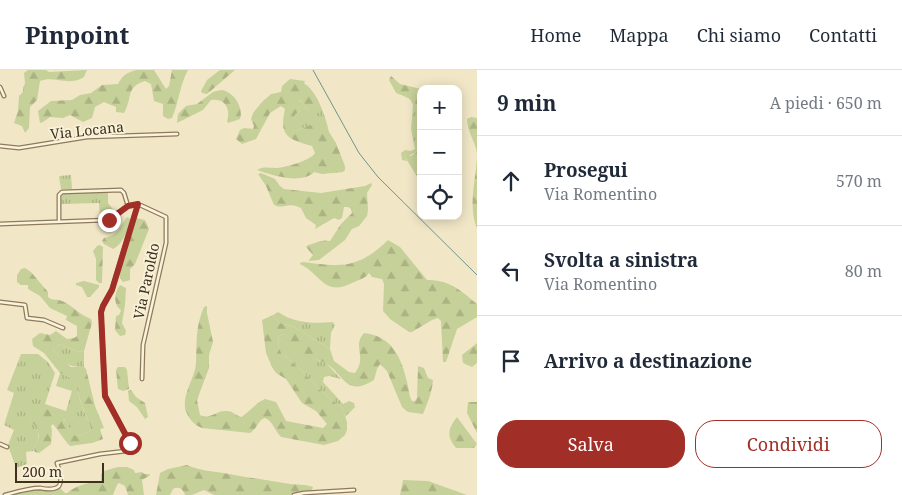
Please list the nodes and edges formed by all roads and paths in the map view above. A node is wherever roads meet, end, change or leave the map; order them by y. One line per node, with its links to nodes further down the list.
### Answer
1 (0, 87): 2 (street)
2 (4, 96)
3 (177, 134): 4 (street, Via Locana)
4 (0, 146)
5 (138, 204): 6 (street); 11 (street, Via Paroldo); 16 (street)
6 (128, 206): 7 (street); 7 (street)
7 (59, 221): 8 (street)
8 (0, 224)
9 (0, 302): 10 (street)
10 (63, 328)
11 (142, 379)
12 (0, 444): 13 (street)
13 (7, 447)
14 (354, 490): 15 (street)
15 (334, 493): 17 (street)
16 (5, 495)
17 (294, 495)

